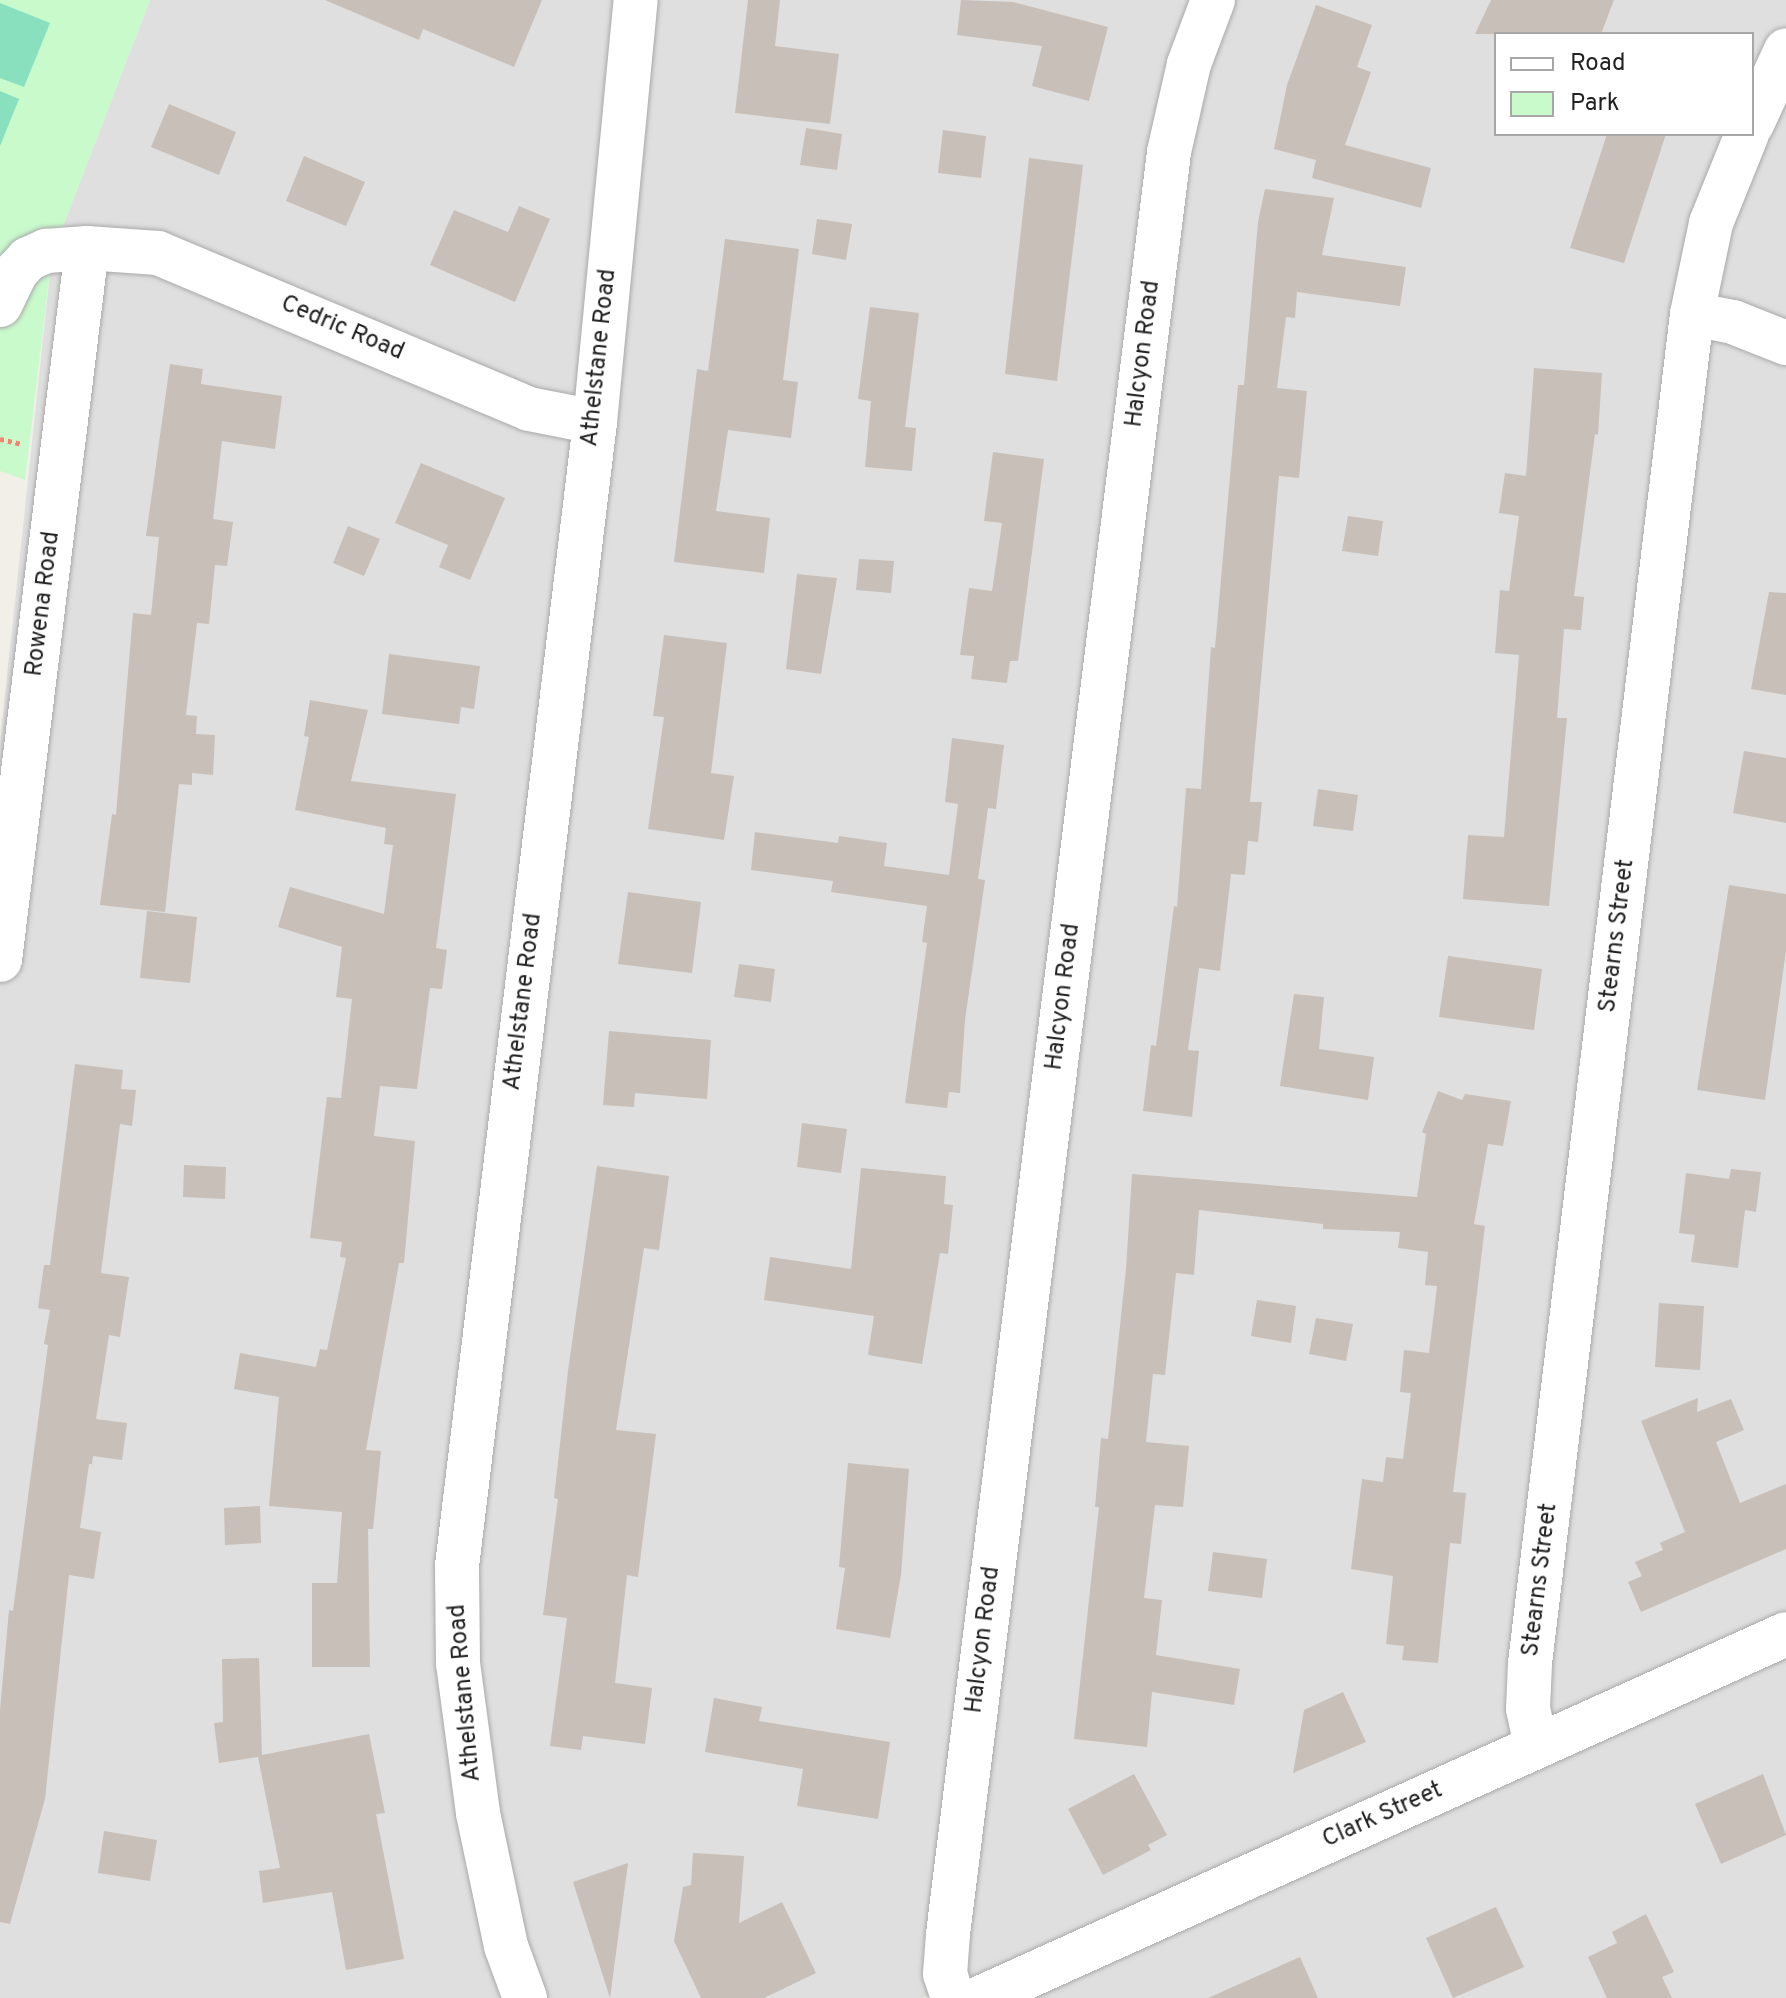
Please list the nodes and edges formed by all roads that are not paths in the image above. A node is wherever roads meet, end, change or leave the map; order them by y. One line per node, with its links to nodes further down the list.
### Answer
1 (636, 0): 10 (street, Athelstane Road)
2 (1213, 0): 15 (street, Halcyon Road)
3 (1786, 50): 4 (street)
4 (1754, 120)
5 (1746, 136): 8 (street, Stearns Street)
6 (87, 248): 7 (street, Cedric Road); 10 (street, Cedric Road); 11 (street, Rowena Road)
7 (0, 305)
8 (1692, 314): 9 (street); 13 (street, Stearns Street)
9 (1786, 343)
10 (595, 422): 14 (street, Athelstane Road)
11 (0, 960)
12 (1786, 1634): 13 (street, Clark Street)
13 (1536, 1746): 16 (street, Clark Street)
14 (525, 1998)
15 (953, 1998)
16 (980, 1998)

